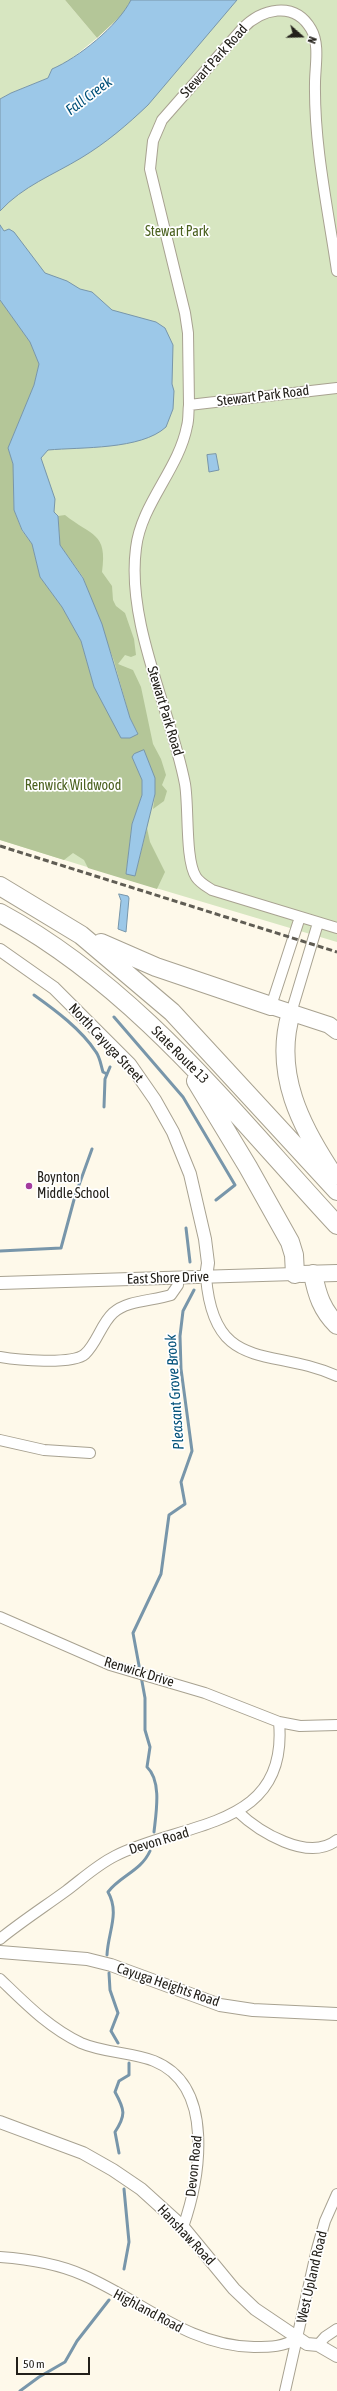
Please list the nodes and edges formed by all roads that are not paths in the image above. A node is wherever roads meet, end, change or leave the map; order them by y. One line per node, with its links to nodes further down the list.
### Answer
1 (337, 271): 3 (street, Stewart Park Road)
2 (337, 388): 3 (street, Stewart Park Road)
3 (189, 405): 6 (street, Stewart Park Road)
4 (0, 886): 9 (highway, State Route 13)
5 (0, 913): 14 (highway, State Route 13)
6 (300, 917): 7 (street, Stewart Park Road); 11 (street)
7 (318, 923): 8 (street, Stewart Park Road); 12 (street)
8 (337, 928)
9 (81, 935): 11 (highway); 16 (highway, State Route 13)
10 (0, 950): 21 (street, North Cayuga Street)
11 (271, 1006): 12 (main road)
12 (291, 1012): 13 (main road); 15 (highway)
13 (337, 1031)
14 (175, 1049): 17 (highway, State Route 13); 19 (highway)
15 (337, 1180)
16 (337, 1191)
17 (337, 1225)
18 (337, 1273): 20 (main road, East Shore Drive)
19 (295, 1274): 20 (main road, East Shore Drive); 21 (street, East Shore Drive)
20 (314, 1274): 24 (highway)
21 (206, 1277): 22 (street, East Shore Drive); 26 (street)
22 (178, 1278): 23 (street, East Shore Drive); 25 (street)
23 (0, 1283)
24 (337, 1325)
25 (0, 1356)
26 (337, 1376)
27 (0, 1440): 28 (street)
28 (90, 1453)
29 (0, 1617): 30 (street, Renwick Drive)
30 (279, 1722): 31 (street, Renwick Drive); 32 (street, Devon Road)
31 (337, 1725)
32 (237, 1810): 33 (street); 34 (street, Devon Road)
33 (337, 1840)
34 (0, 1939)
35 (0, 1952): 37 (street, Cayuga Heights Road)
36 (0, 1979): 40 (street, Devon Road)
37 (337, 2014)
38 (0, 2122): 40 (street, Hanshaw Road)
39 (337, 2194): 43 (street, West Upland Road)
40 (183, 2227): 43 (street, Hanshaw Road)
41 (0, 2257): 43 (street, Highland Road)
42 (337, 2329): 44 (street)
43 (298, 2338): 44 (street, Hanshaw Road); 46 (street, West Upland Road)
44 (318, 2345): 45 (street, Hanshaw Road)
45 (337, 2356)
46 (285, 2391)

